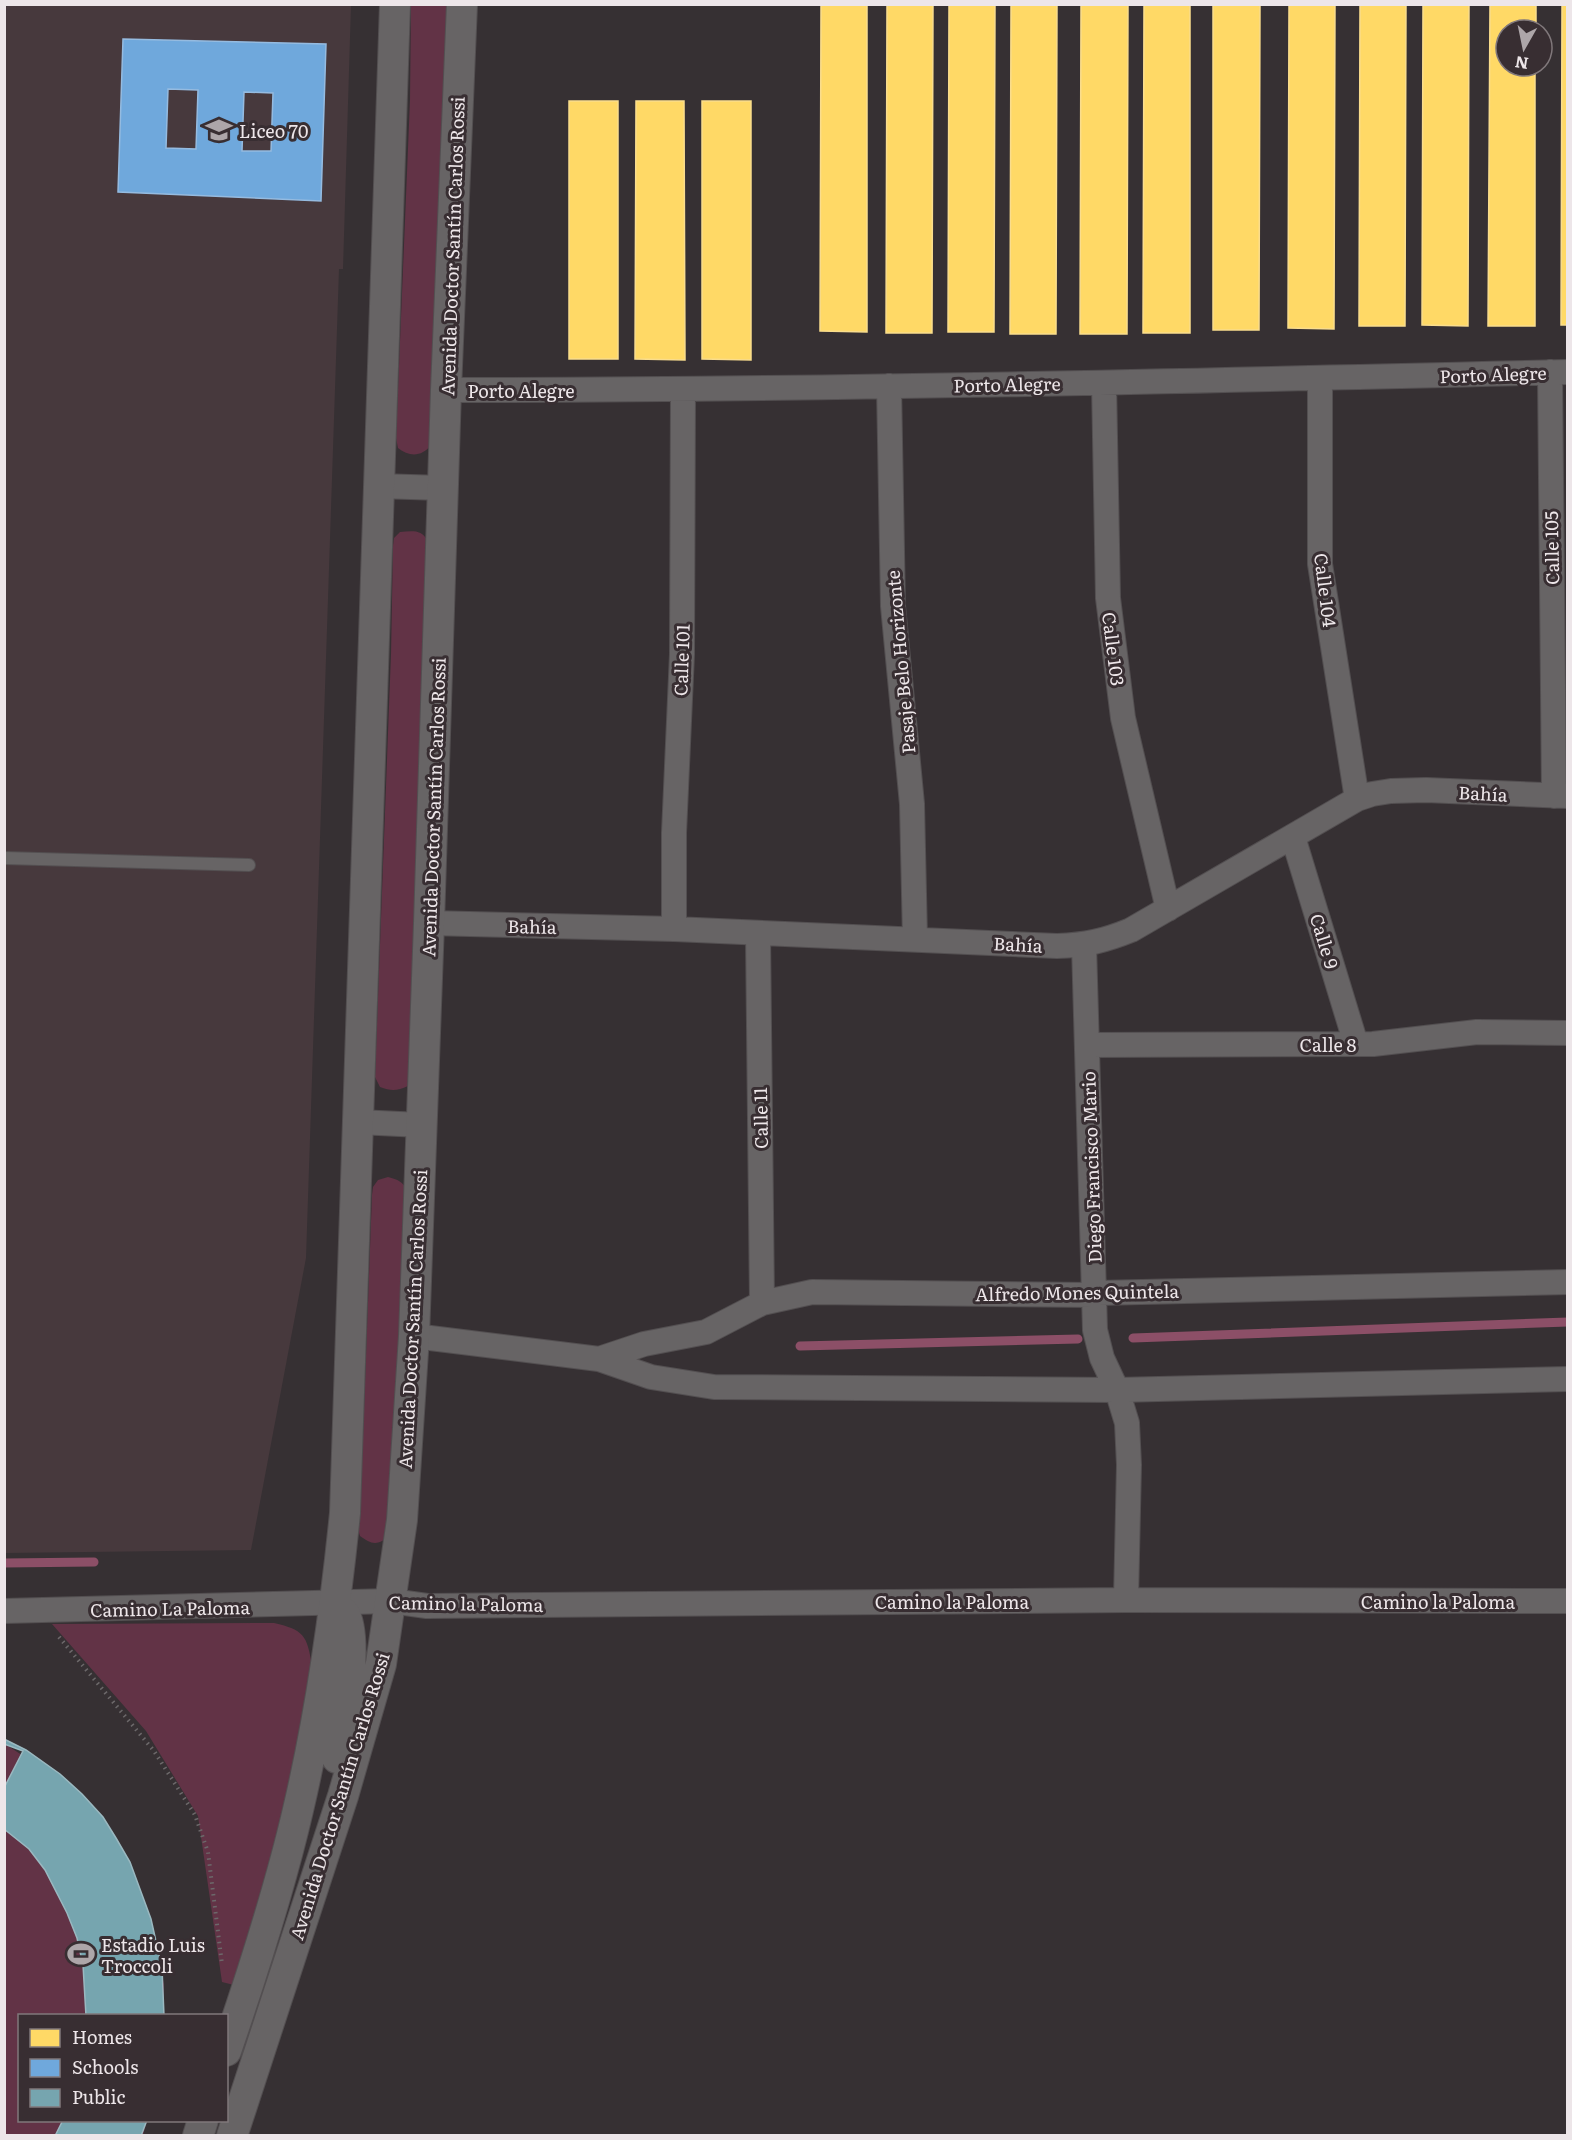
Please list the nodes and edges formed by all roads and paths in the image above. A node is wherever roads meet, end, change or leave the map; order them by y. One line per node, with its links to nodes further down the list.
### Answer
1 (395, 4): 9 (street, Avenida Doctor Santín Carlos Rossi)
2 (462, 4): 7 (street, Avenida Doctor Santín Carlos Rossi)
3 (1558, 372): 4 (street, Porto Alegre); 11 (street, Calle 105)
4 (1320, 379): 5 (street, Porto Alegre); 12 (street, Calle 104)
5 (1104, 383): 6 (street, Porto Alegre); 16 (street, Calle 103)
6 (890, 386): 8 (street, Porto Alegre); 20 (street, Pasaje Belo Horizonte)
7 (446, 390): 8 (street, Porto Alegre); 10 (street, Avenida Doctor Santín Carlos Rossi)
8 (683, 390): 18 (street, Calle 101)
9 (378, 486): 10 (street); 25 (street, Avenida Doctor Santín Carlos Rossi)
10 (443, 488): 17 (street, Avenida Doctor Santín Carlos Rossi)
11 (1561, 796): 12 (street, Bahía)
12 (1357, 799): 13 (street, Bahía)
13 (1293, 837): 16 (street, Bahía); 23 (street, Calle 9)
14 (4, 858): 15 (lane)
15 (249, 865)
16 (1168, 909): 21 (street, Bahía)
17 (429, 923): 18 (street, Bahía); 26 (street, Avenida Doctor Santín Carlos Rossi)
18 (674, 929): 19 (street, Bahía)
19 (758, 934): 20 (street, Bahía); 29 (street, Calle 11)
20 (915, 939): 21 (street, Bahía)
21 (1084, 945): 24 (street, Diego Francisco Mario)
22 (1568, 1033): 23 (street, Calle 8)
23 (1356, 1044): 24 (street, Calle 8)
24 (1087, 1045): 28 (street, Diego Francisco Mario)
25 (358, 1122): 26 (street); 37 (street, Avenida Doctor Santín Carlos Rossi)
26 (421, 1125): 30 (street, Avenida Doctor Santín Carlos Rossi)
27 (1568, 1282): 28 (street, Alfredo Mones Quintela)
28 (1095, 1295): 29 (street, Alfredo Mones Quintela); 33 (street, Diego Francisco Mario)
29 (762, 1303): 31 (street, Alfredo Mones Quintela)
30 (414, 1336): 31 (street, Alfredo Mones Quintela); 35 (street, Avenida Doctor Santín Carlos Rossi)
31 (598, 1359): 33 (street, Alfredo Mones Quintela)
32 (1568, 1379): 33 (street, Alfredo Mones Quintela)
33 (1117, 1390): 34 (street, Diego Francisco Mario)
34 (1126, 1600): 35 (street, Camino la Paloma); 36 (street, Camino la Paloma)
35 (391, 1601): 37 (street, Camino la Paloma); 40 (street, Avenida Doctor Santín Carlos Rossi)
36 (1568, 1601)
37 (336, 1604): 39 (street, Camino La Paloma); 40 (street); 41 (street, Avenida Doctor Santín Carlos Rossi)
38 (4, 1611): 39 (street, Camino La Paloma)
39 (39, 1611): 41 (path)
40 (343, 1796): 43 (street, Avenida Doctor Santín Carlos Rossi)
41 (242, 2004): 42 (street, Avenida Doctor Santín Carlos Rossi)
42 (228, 2045)
43 (232, 2136)

